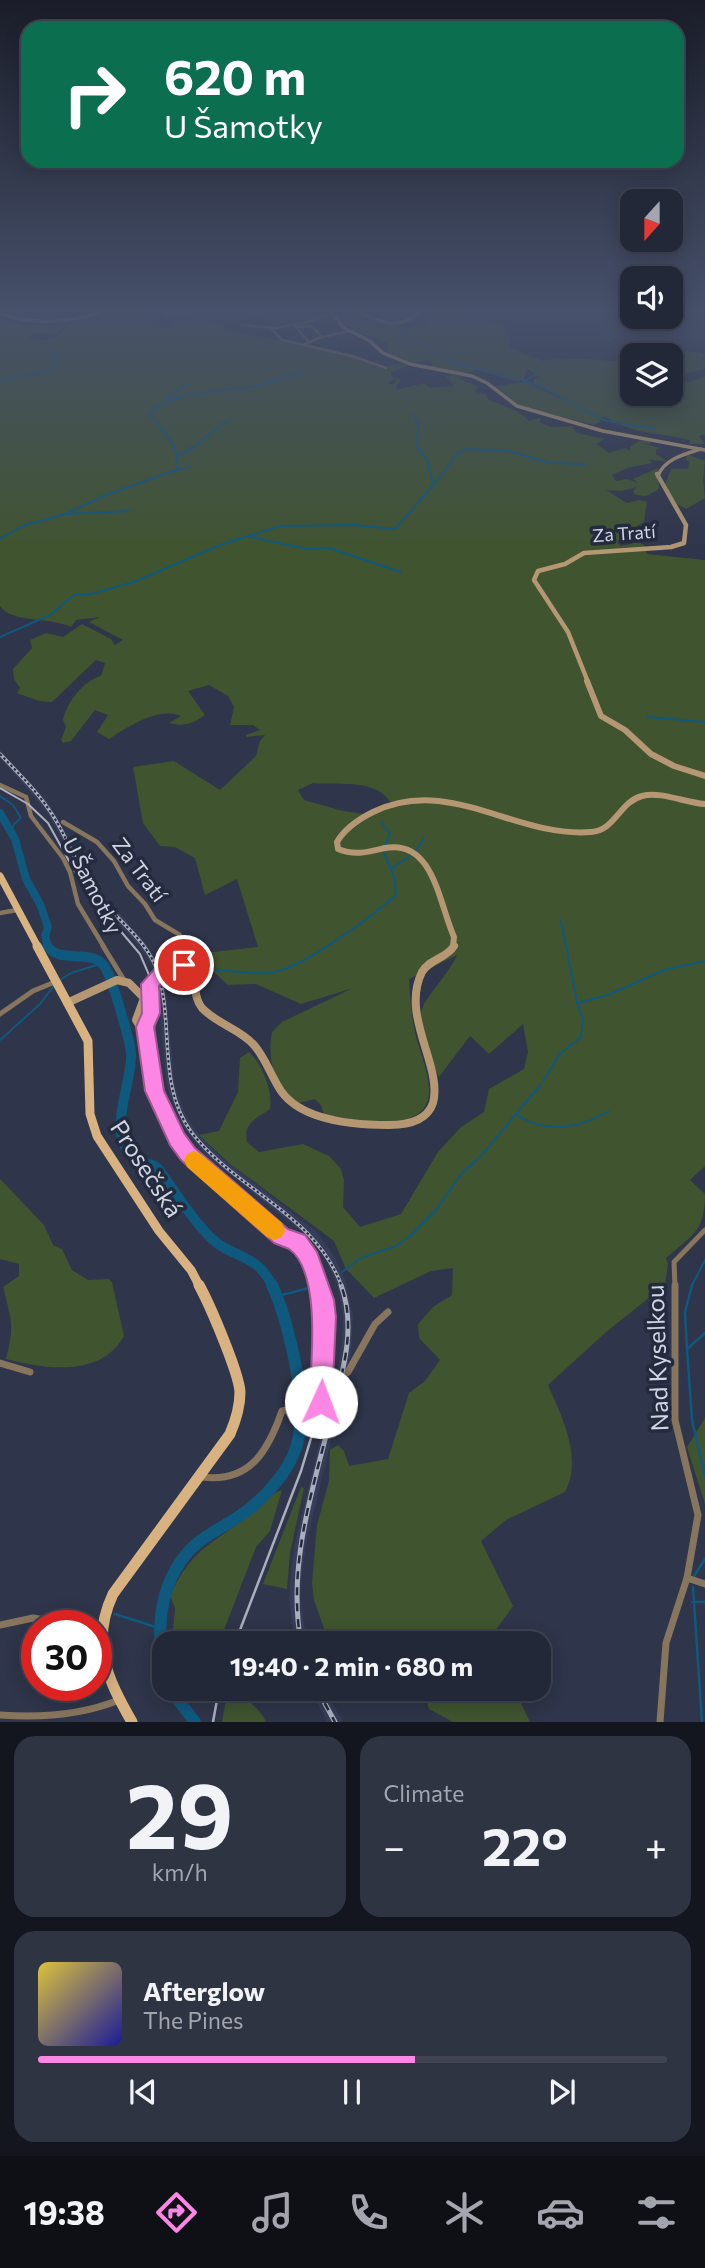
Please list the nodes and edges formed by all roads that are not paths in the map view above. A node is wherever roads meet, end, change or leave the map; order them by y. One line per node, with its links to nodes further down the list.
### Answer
1 (499, 393): 2 (street)
2 (704, 448): 3 (street, Za Tratí)
3 (705, 776)
4 (0, 785): 11 (street, U Šamotky)
5 (705, 804): 10 (street)
6 (62, 822): 10 (street, Za Tratí)
7 (0, 876): 8 (main road, Prosečská)
8 (17, 910): 9 (street); 12 (main road, Prosečská)
9 (0, 913)
10 (165, 969): 15 (street, U Šamotky)
11 (121, 980): 13 (street); 15 (street, U Šamotky)
12 (56, 982): 13 (main road, Prosečská); 14 (street)
13 (68, 1003): 21 (main road, Prosečská)
14 (0, 1014)
15 (145, 1027): 20 (street, U Šamotky)
16 (705, 1230): 22 (street, Nad Kyselkou)
17 (388, 1312): 20 (street)
18 (0, 1363): 19 (street)
19 (30, 1372)
20 (321, 1391): 21 (street, U Šamotky)
21 (201, 1477): 24 (main road, Prosečská)
22 (687, 1578): 23 (street); 31 (street, Nad Kyselkou)
23 (705, 1584)
24 (104, 1610)
25 (21, 1617): 26 (street)
26 (0, 1625)
27 (112, 1683): 28 (main road, Prosečská)
28 (119, 1700): 29 (street); 30 (main road, Prosečská)
29 (0, 1715)
30 (132, 1722)
31 (660, 1722)

